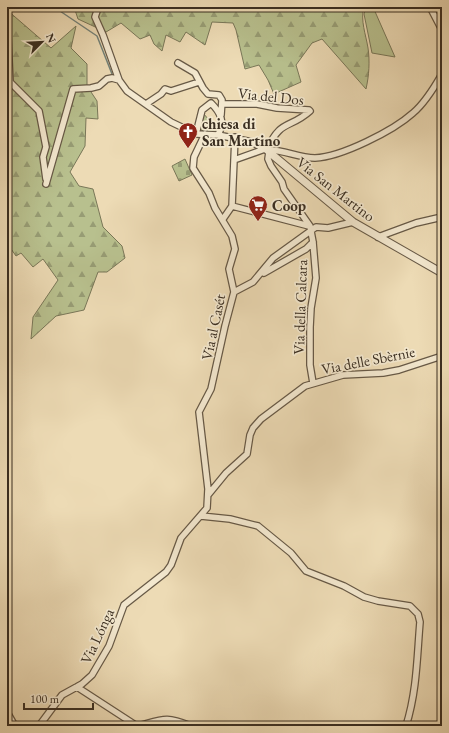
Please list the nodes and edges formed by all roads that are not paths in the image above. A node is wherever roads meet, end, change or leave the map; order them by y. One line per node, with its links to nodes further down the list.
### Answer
1 (430, 7): 4 (street)
2 (97, 11): 7 (street)
3 (7, 16): 7 (street)
4 (442, 30)
5 (178, 63): 8 (street)
6 (442, 74): 16 (street)
7 (118, 80): 9 (street)
8 (199, 82): 9 (street); 10 (street)
9 (146, 104): 12 (street)
10 (222, 104): 11 (street); 16 (street, Via del Dos)
11 (221, 115): 12 (street); 14 (street)
12 (196, 134): 13 (street, Via San Martino)
13 (205, 134): 14 (street, Via San Martino); 20 (street, Via al Casét)
14 (218, 135): 15 (street, Via San Martino)
15 (235, 137): 16 (street, Via San Martino); 17 (street)
16 (267, 150): 17 (street); 21 (street, Via San Martino); 22 (street, Via della Calcara)
17 (234, 160): 18 (street)
18 (232, 206): 20 (street); 22 (street)
19 (442, 217): 23 (street)
20 (223, 219): 27 (street, Via al Casét)
21 (353, 222): 22 (street, Via della Calcara); 23 (street, Via San Martino)
22 (311, 229): 24 (street, Via della Calcara); 26 (street, Via della Calcara)
23 (378, 237): 25 (street, Via San Martino)
24 (314, 242): 26 (street); 29 (street, Via della Calcara)
25 (442, 273)
26 (259, 276): 27 (street, Via della Calcara)
27 (234, 292): 30 (street, Via al Casét)
28 (442, 356): 29 (street, Via delle Sbèrnie)
29 (313, 383): 30 (street, Via delle Sbèrnie)
30 (208, 495): 31 (street, Via Lónga)
31 (201, 516): 32 (street, Via Lónga); 38 (street)
32 (77, 687): 35 (street, Via Lónga); 36 (street)
33 (7, 712): 34 (street)
34 (15, 726)
35 (39, 726)
36 (138, 726): 37 (street)
37 (191, 726)
38 (406, 726)

